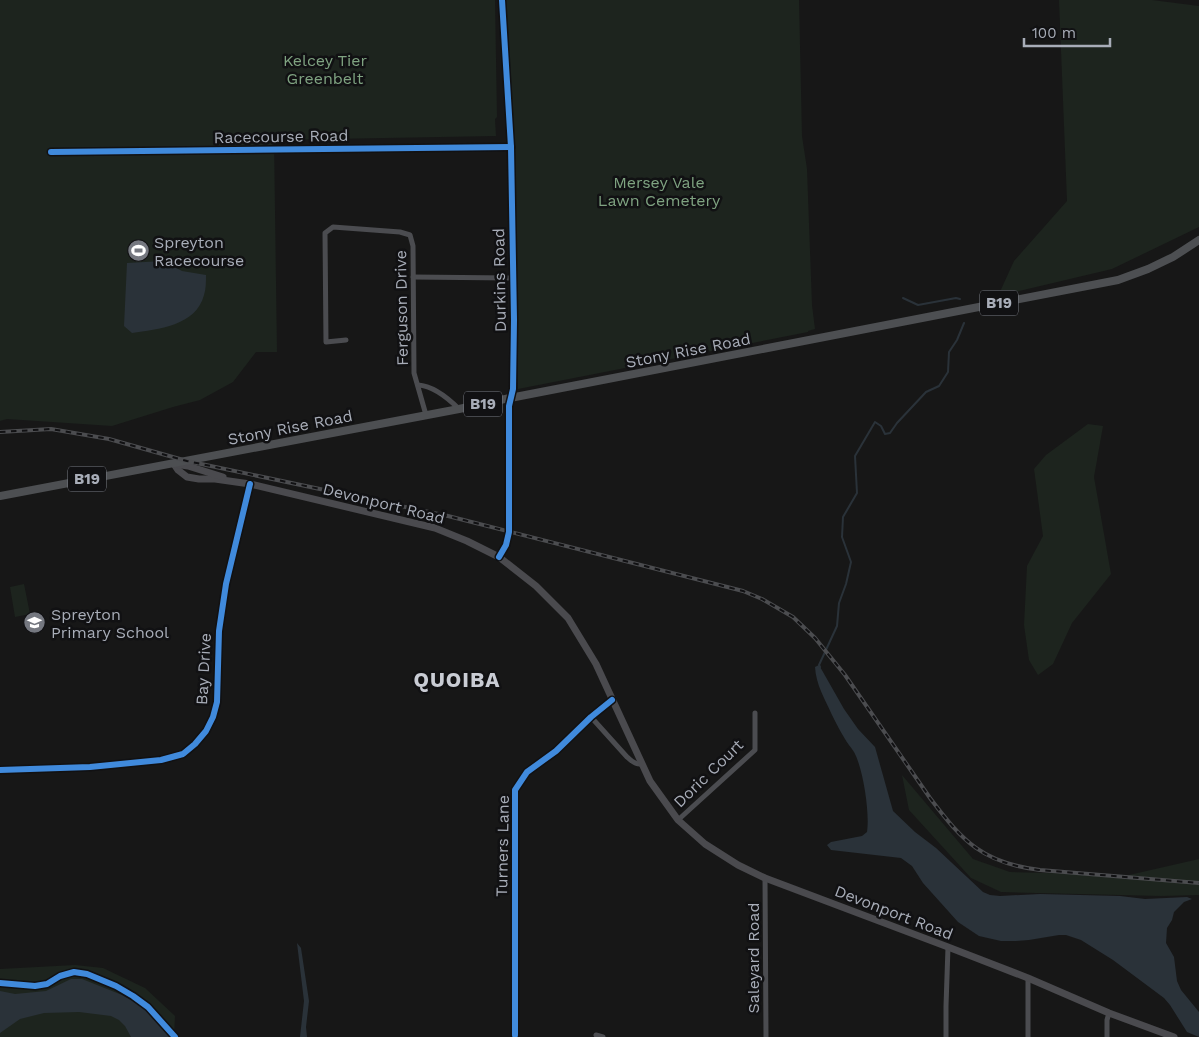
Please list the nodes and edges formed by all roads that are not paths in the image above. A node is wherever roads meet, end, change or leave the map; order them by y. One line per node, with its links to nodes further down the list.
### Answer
1 (502, 0): 2 (street, Durkins Road)
2 (511, 147): 3 (street, Racecourse Road); 6 (street, Durkins Road)
3 (52, 152)
4 (1199, 240): 9 (main road, Stony Rise Road / B19)
5 (413, 277): 6 (street); 7 (street, Ferguson Drive); 8 (street, Ferguson Drive)
6 (513, 278): 9 (street, Durkins Road)
7 (346, 340)
8 (418, 385): 10 (street); 11 (street, Ferguson Drive)
9 (510, 398): 10 (main road, Stony Rise Road / B19); 15 (street, Durkins Road)
10 (460, 409): 11 (main road, Stony Rise Road / B19)
11 (426, 415): 12 (main road, Stony Rise Road / B19)
12 (174, 464): 13 (main road, Devonport Road); 14 (main road, B19)
13 (250, 484): 15 (main road, Devonport Road); 20 (street, Bay Drive)
14 (0, 496)
15 (499, 557): 16 (main road, Devonport Road)
16 (612, 700): 18 (street, Turners Lane); 19 (main road, Devonport Road)
17 (754, 713): 21 (street, Doric Court)
18 (591, 717): 19 (street, Devonport Road); 26 (street, Turners Lane)
19 (642, 764): 21 (main road, Devonport Road)
20 (0, 770)
21 (678, 820): 22 (main road, Devonport Road)
22 (765, 878): 23 (main road, Devonport Road); 29 (street, Saleyard Road)
23 (948, 947): 24 (main road, Devonport Road); 30 (street)
24 (1028, 978): 25 (main road, Devonport Road); 31 (street)
25 (1109, 1013): 32 (street); 33 (main road, Devonport Road)
26 (515, 1035)
27 (596, 1035): 28 (street)
28 (603, 1037)
29 (766, 1037)
30 (946, 1037)
31 (1028, 1037)
32 (1107, 1037)
33 (1174, 1037)

